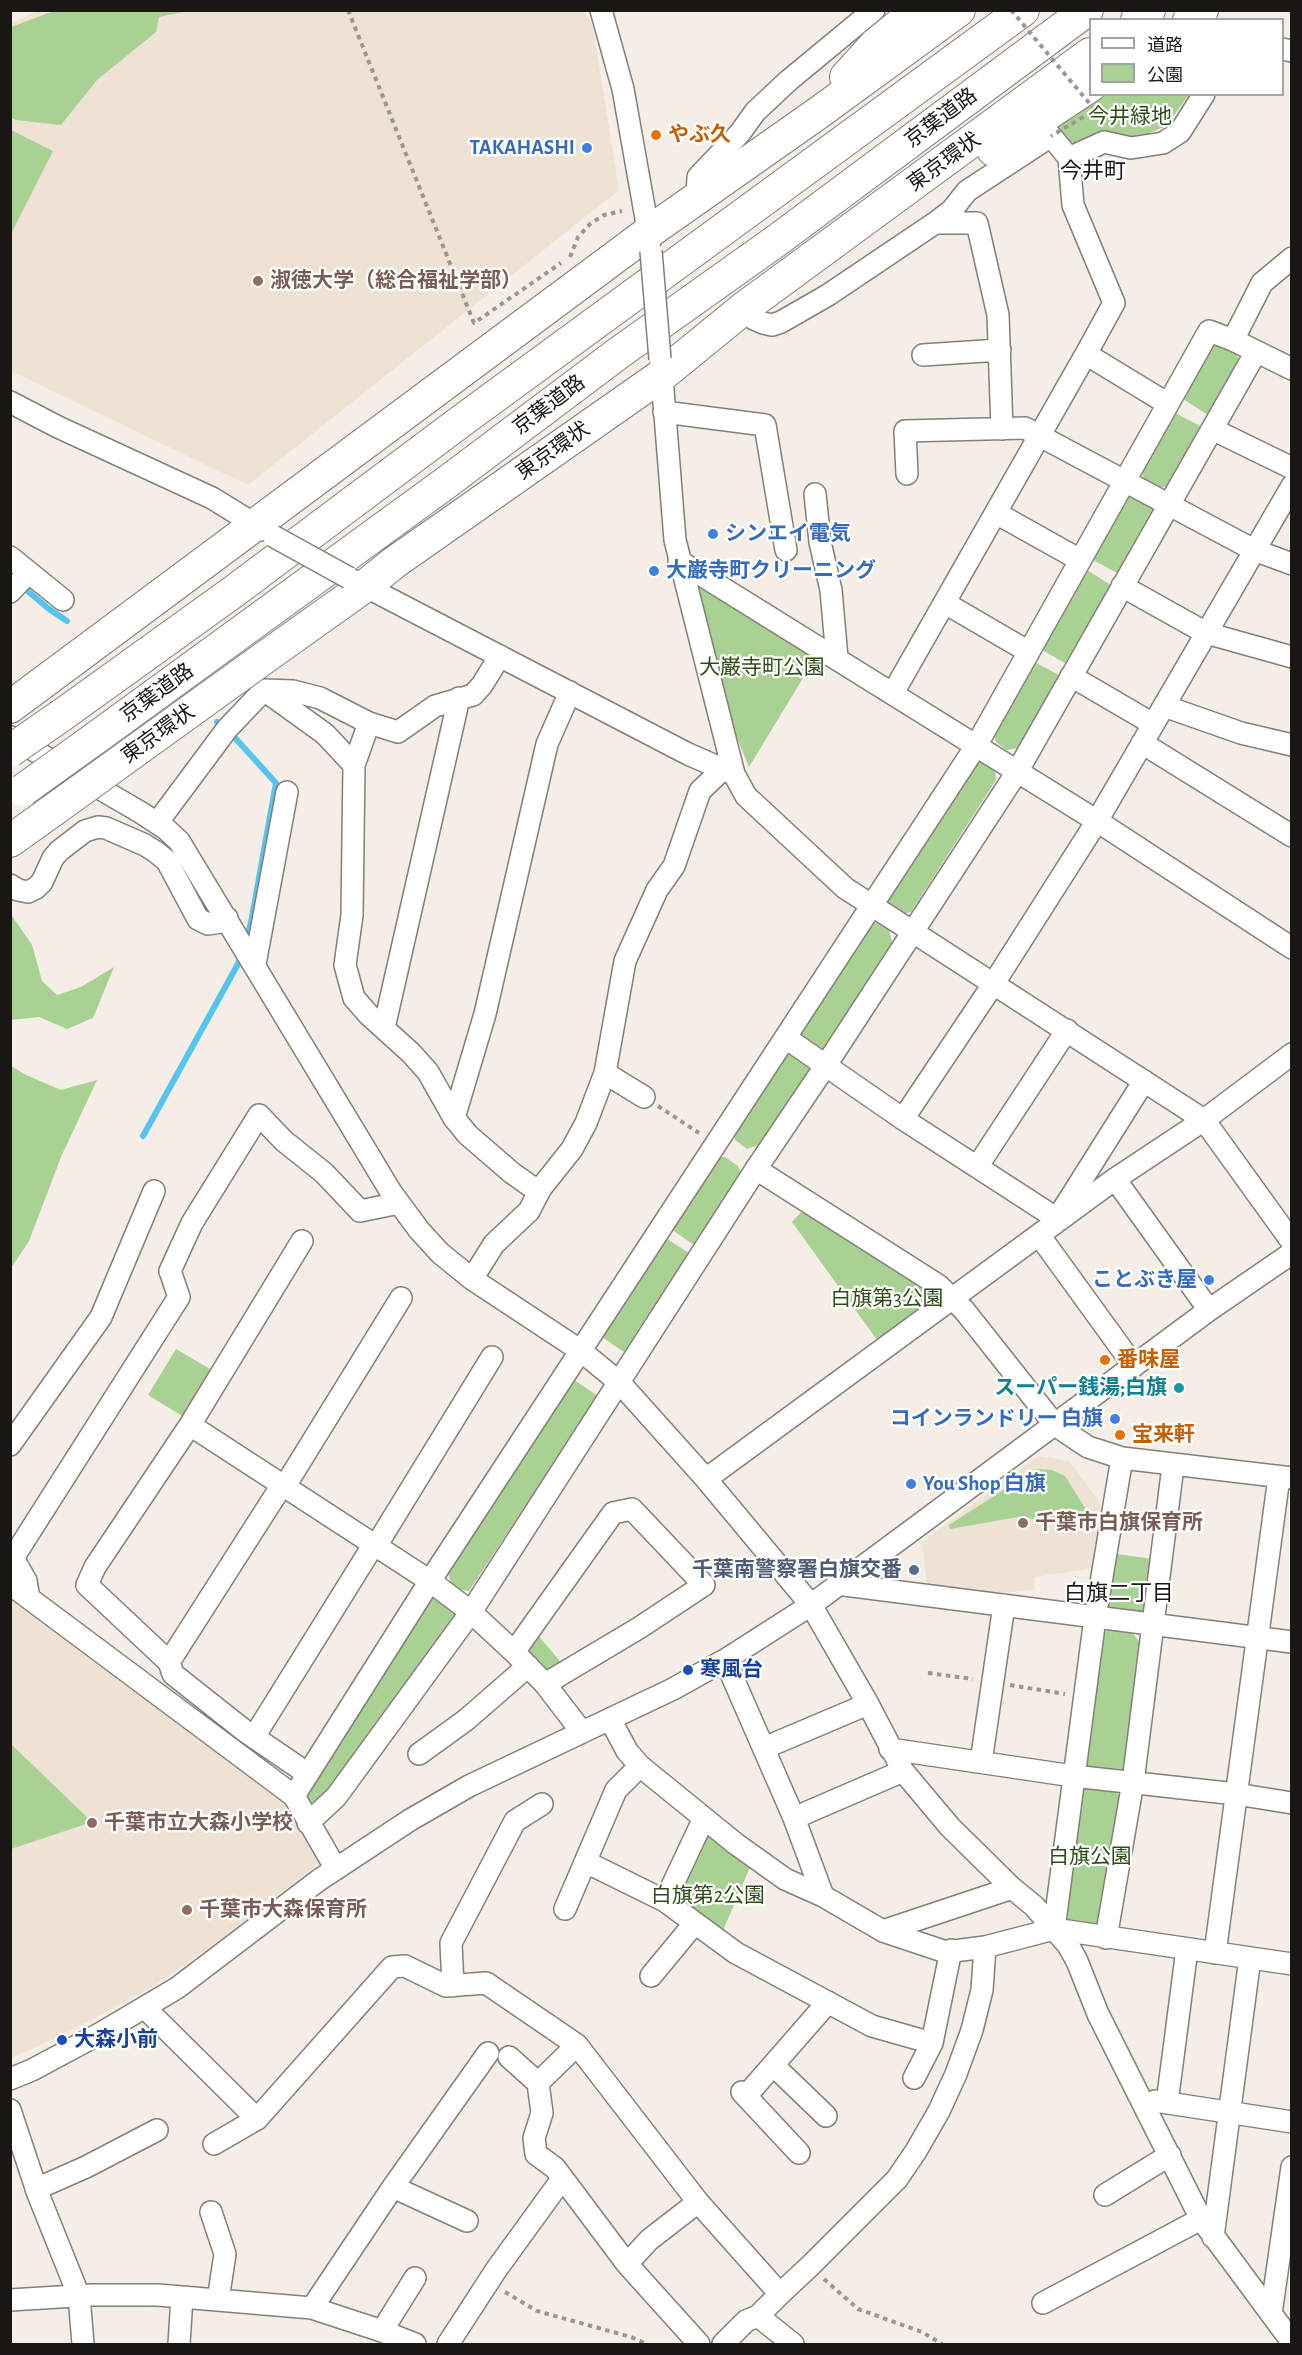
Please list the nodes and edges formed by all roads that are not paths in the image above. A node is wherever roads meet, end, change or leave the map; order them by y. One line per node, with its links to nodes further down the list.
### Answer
1 (601, 10): 15 (street)
2 (874, 10): 12 (street)
3 (918, 10): 10 (highway)
4 (959, 10): 10 (highway)
5 (1023, 10): 69 (highway, 京葉道路, bridge)
6 (1087, 10): 74 (highway, 京葉道路, bridge)
7 (1089, 55): 13 (highway, 東京環状)
8 (1089, 87): 13 (highway)
9 (1203, 96): 11 (street)
10 (821, 111): 12 (highway)
11 (1070, 158): 14 (street); 21 (street)
12 (697, 198): 15 (highway)
13 (862, 221): 17 (highway, 東京環状)
14 (935, 223): 17 (street); 19 (street)
15 (650, 241): 23 (street, bridge); 38 (highway)
16 (1292, 258): 18 (street)
17 (744, 308): 23 (highway, 東京環状)
18 (1233, 340): 20 (street); 26 (street)
19 (1000, 350): 22 (street); 28 (street)
20 (1256, 352): 24 (street); 29 (street)
21 (1086, 354): 26 (street); 30 (street)
22 (923, 355)
23 (661, 367): 27 (street); 46 (highway, 東京環状)
24 (1292, 369)
25 (10, 402): 38 (street)
26 (1168, 404): 33 (street)
27 (664, 412): 39 (street); 43 (street)
28 (1002, 429): 30 (street); 32 (street)
29 (1212, 429): 31 (street); 36 (street)
30 (1041, 435): 33 (street); 37 (street)
31 (1292, 468)
32 (907, 474)
33 (1125, 480): 36 (street); 42 (street)
34 (1292, 486): 40 (street)
35 (815, 494): 55 (street)
36 (1169, 504): 40 (street); 47 (street)
37 (996, 513): 42 (street); 50 (street)
38 (264, 530): 46 (street, bridge); 62 (highway)
39 (786, 550)
40 (1254, 550): 44 (street); 51 (street)
41 (10, 557): 45 (street)
42 (1080, 560): 52 (street)
43 (679, 561): 55 (street); 71 (street)
44 (1292, 564)
45 (28, 573): 48 (street); 49 (street)
46 (357, 582): 53 (street); 57 (highway, 東京環状)
47 (1122, 586): 51 (street); 56 (street)
48 (10, 592)
49 (63, 600)
50 (945, 603): 52 (street); 59 (street)
51 (1206, 633): 54 (street); 61 (street)
52 (1029, 652): 68 (street)
53 (500, 656): 58 (street); 60 (street)
54 (1292, 657)
55 (837, 658): 59 (street)
56 (1071, 676): 64 (street); 72 (street)
57 (260, 677): 63 (street); 70 (street); 76 (street); 78 (highway, 東京環状, bridge)
58 (570, 692): 71 (street); 94 (street)
59 (893, 693): 68 (street)
60 (459, 698): 63 (street); 86 (street)
61 (1164, 706): 64 (street); 67 (street)
62 (10, 707)
63 (369, 723): 70 (street)
64 (1153, 724): 66 (street)
65 (10, 737): 76 (street)
66 (1142, 743): 75 (street); 77 (street)
67 (1292, 745)
68 (976, 746): 72 (street); 80 (street)
69 (10, 751)
70 (354, 765): 86 (street)
71 (729, 772): 80 (street); 91 (street)
72 (1017, 772): 75 (street); 82 (street)
73 (286, 792): 84 (street)
74 (17, 795)
75 (1097, 821): 83 (street); 85 (street)
76 (157, 823): 81 (street)
77 (1292, 836)
78 (10, 841)
79 (10, 885): 81 (street)
80 (872, 905): 82 (street); 88 (street)
81 (227, 918): 84 (street)
82 (911, 932): 85 (street); 90 (street)
83 (1292, 948)
84 (255, 963): 102 (street)
85 (994, 983): 87 (street); 95 (street)
86 (384, 1028): 94 (street)
87 (1067, 1030): 92 (street); 97 (street)
88 (786, 1038): 90 (street); 112 (street)
89 (1290, 1059): 96 (street)
90 (826, 1065): 95 (street); 98 (street)
91 (605, 1073): 93 (street); 101 (street)
92 (1144, 1081): 96 (street); 103 (street)
93 (644, 1097)
94 (454, 1118): 101 (street)
95 (903, 1119): 97 (street)
96 (1204, 1120): 99 (street); 106 (street)
97 (977, 1167): 103 (street)
98 (756, 1169): 110 (street); 115 (street)
99 (1115, 1179): 103 (street); 111 (street)
100 (154, 1191): 118 (street)
101 (539, 1192): 108 (street)
102 (399, 1203): 108 (street); 128 (street)
103 (1059, 1220): 104 (street)
104 (1039, 1235): 110 (street); 114 (street)
105 (302, 1241): 116 (street)
106 (1292, 1242)
107 (1292, 1253): 111 (street)
108 (472, 1279): 112 (street)
109 (401, 1298): 123 (street)
110 (954, 1298): 117 (street); 122 (street)
111 (1209, 1310): 114 (street)
112 (580, 1352): 115 (street); 125 (street)
113 (492, 1357): 124 (street)
114 (1134, 1366): 117 (street)
115 (620, 1383): 122 (street); 131 (street)
116 (190, 1425): 123 (street); 138 (street)
117 (1055, 1425): 119 (street); 127 (street)
118 (10, 1444)
119 (1122, 1458): 120 (street); 132 (street)
120 (1173, 1466): 121 (street); 133 (street)
121 (1286, 1478): 134 (street)
122 (705, 1479): 129 (street)
123 (283, 1486): 124 (street); 138 (street)
124 (375, 1545): 125 (street); 143 (street)
125 (430, 1581): 131 (street); 150 (street)
126 (10, 1584): 128 (street)
127 (837, 1584): 129 (street); 130 (street)
128 (29, 1598): 154 (street)
129 (811, 1605): 137 (street); 140 (street)
130 (1004, 1605): 132 (street); 147 (street)
131 (471, 1612): 136 (street); 159 (street)
132 (1095, 1618): 133 (street); 151 (street)
133 (1154, 1626): 134 (street); 152 (street)
134 (1259, 1638): 135 (street); 153 (street)
135 (1292, 1642)
136 (521, 1659): 139 (street); 139 (street); 146 (street)
137 (725, 1660): 141 (street); 144 (street)
138 (169, 1662): 143 (street)
139 (545, 1684): 142 (street)
140 (868, 1704): 144 (street); 145 (street)
141 (610, 1719): 142 (street); 148 (street)
142 (582, 1732): 161 (street)
143 (254, 1737): 150 (street)
144 (764, 1748): 158 (street)
145 (890, 1749): 147 (street); 149 (street)
146 (419, 1754)
147 (981, 1762): 151 (street)
148 (640, 1766): 157 (street); 160 (street)
149 (903, 1771): 158 (street); 162 (street)
150 (308, 1774): 154 (street)
151 (1073, 1776): 152 (street); 167 (street)
152 (1133, 1782): 153 (street); 169 (street)
153 (1236, 1794): 155 (street); 173 (street)
154 (294, 1797): 159 (street)
155 (1292, 1803)
156 (542, 1804): 177 (street)
157 (704, 1818): 163 (street); 164 (street)
158 (794, 1818): 163 (street)
159 (308, 1823): 161 (street)
160 (586, 1863): 164 (street); 165 (street)
161 (336, 1869): 179 (street)
162 (1012, 1888): 167 (street); 168 (street)
163 (823, 1896): 168 (street)
164 (665, 1901): 166 (street)
165 (565, 1909)
166 (694, 1924): 176 (street); 178 (street)
167 (1054, 1929): 169 (street); 170 (street); 186 (street)
168 (883, 1931): 172 (street)
169 (1106, 1938): 171 (street)
170 (985, 1947): 172 (street); 209 (street)
171 (1187, 1949): 173 (street); 187 (street)
172 (951, 1950): 180 (street)
173 (1215, 1953): 174 (street)
174 (1250, 1958): 175 (street); 189 (street)
175 (1292, 1964)
176 (651, 1976)
177 (453, 1986): 181 (street); 191 (street)
178 (828, 2002): 180 (street); 182 (street)
179 (146, 2008): 184 (street); 191 (street)
180 (932, 2043): 183 (street)
181 (577, 2045): 185 (street); 202 (street)
182 (773, 2065): 190 (street); 195 (street)
183 (914, 2078)
184 (10, 2079)
185 (538, 2084): 198 (street); 199 (street)
186 (1142, 2099): 187 (street); 196 (street)
187 (1167, 2103): 189 (street)
188 (10, 2110): 200 (street)
189 (1229, 2112): 192 (street); 206 (street)
190 (826, 2116)
191 (257, 2119): 194 (street)
192 (1292, 2122)
193 (157, 2130): 200 (street)
194 (214, 2144)
195 (799, 2153)
196 (1170, 2155): 201 (street); 204 (street)
197 (1292, 2167): 216 (street)
198 (562, 2179): 207 (street); 223 (street)
199 (393, 2187): 205 (street); 215 (street)
200 (36, 2189): 210 (street)
201 (1106, 2195)
202 (698, 2202): 207 (street); 209 (street)
203 (211, 2212): 213 (street)
204 (1201, 2219): 206 (street); 214 (street)
205 (467, 2221)
206 (1213, 2237): 216 (street)
207 (627, 2264): 224 (street)
208 (415, 2278): 218 (street)
209 (780, 2294): 217 (street)
210 (79, 2296): 211 (street); 212 (street); 220 (street)
211 (182, 2297): 213 (street); 221 (street)
212 (10, 2300)
213 (218, 2300): 215 (street)
214 (1043, 2303)
215 (312, 2308): 218 (street)
216 (1271, 2314): 219 (street)
217 (758, 2316): 225 (street); 226 (street)
218 (382, 2331): 222 (street)
219 (1292, 2342)
220 (83, 2344)
221 (179, 2344)
222 (411, 2344)
223 (448, 2344)
224 (699, 2344)
225 (723, 2344)
226 (793, 2344)

